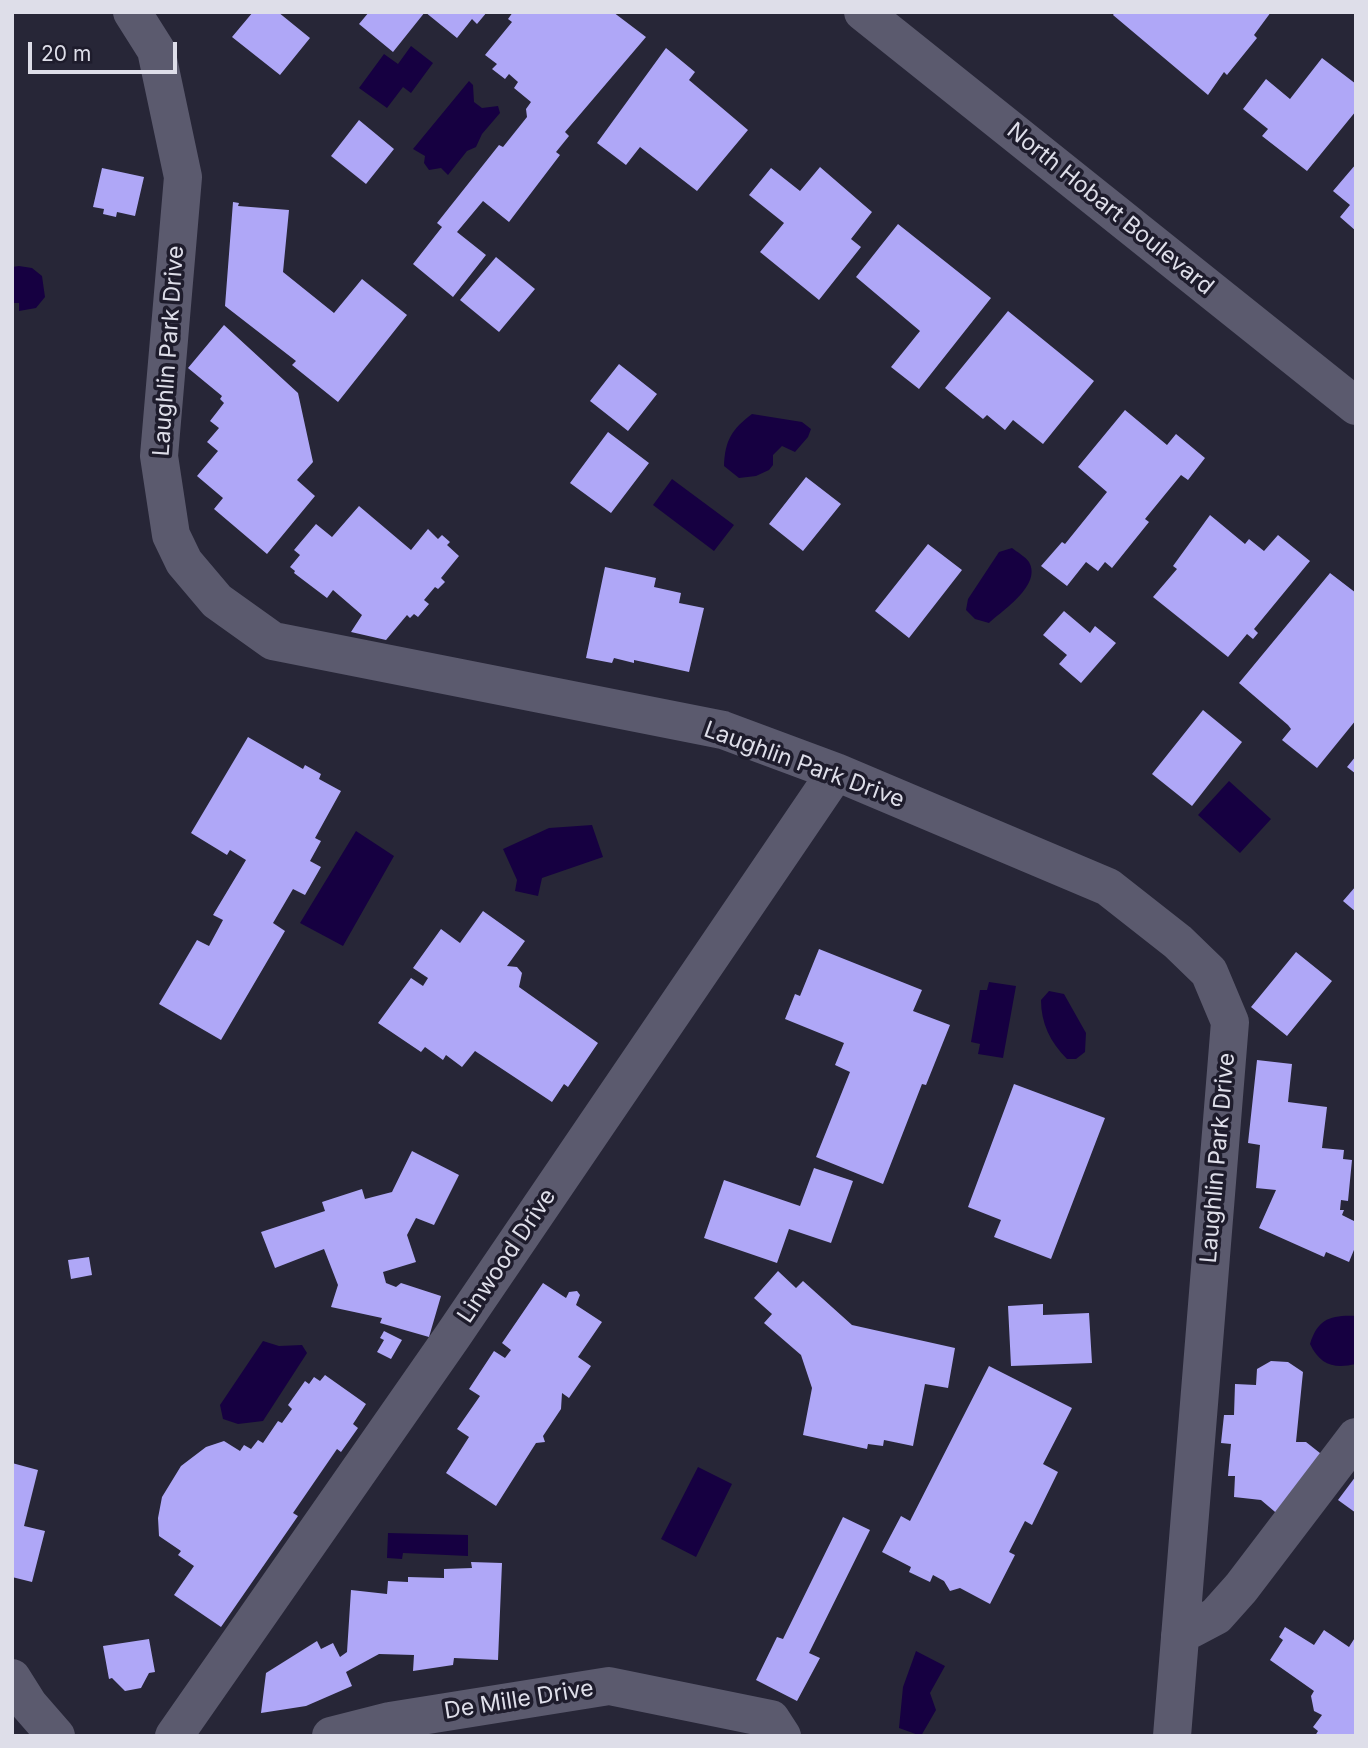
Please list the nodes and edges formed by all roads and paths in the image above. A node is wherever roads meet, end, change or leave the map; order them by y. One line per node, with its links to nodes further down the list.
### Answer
1 (132, 12): 4 (street, Laughlin Park Drive)
2 (863, 12): 3 (street, North Hobart Boulevard)
3 (1356, 406)
4 (836, 772): 6 (street, Laughlin Park Drive); 9 (street, Linwood Drive)
5 (1356, 1437): 6 (street)
6 (1180, 1635): 12 (street, Laughlin Park Drive)
7 (12, 1678): 8 (street)
8 (55, 1736)
9 (174, 1736)
10 (331, 1736): 11 (street, De Mille Drive)
11 (782, 1736)
12 (1172, 1736)

